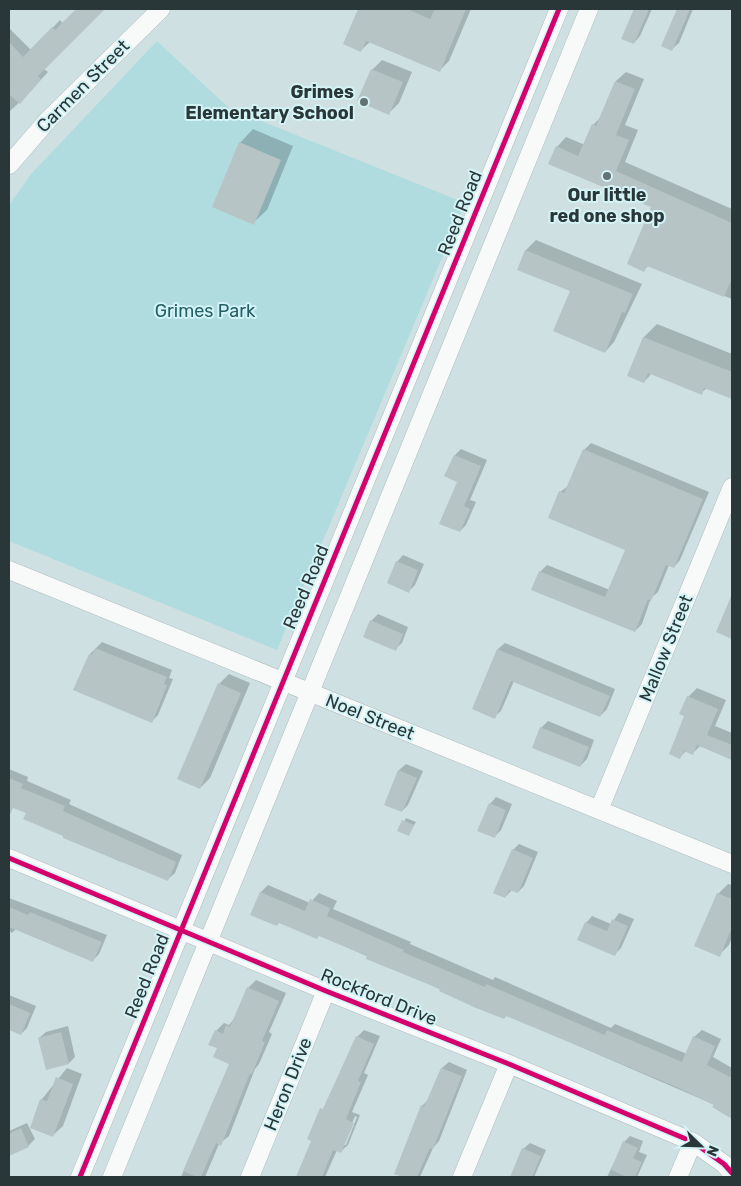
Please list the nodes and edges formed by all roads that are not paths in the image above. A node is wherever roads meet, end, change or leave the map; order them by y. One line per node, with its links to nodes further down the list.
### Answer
1 (161, 9): 4 (street, Carmen Street)
2 (559, 9): 5 (street, Reed Road)
3 (589, 9): 6 (street)
4 (9, 165)
5 (492, 171): 6 (street); 7 (street, Reed Road)
6 (517, 182): 8 (street)
7 (380, 445): 8 (street); 11 (street, Reed Road)
8 (404, 456): 12 (street)
9 (732, 487): 13 (street, Mallow Street)
10 (9, 570): 11 (street, Noel Street)
11 (282, 681): 12 (street, Noel Street); 16 (street, Reed Road)
12 (310, 692): 13 (street, Noel Street); 17 (street)
13 (599, 810): 15 (street, Noel Street)
14 (9, 858): 16 (street, Rockford Drive)
15 (732, 864)
16 (181, 930): 17 (street, Rockford Drive); 22 (street, Reed Road)
17 (208, 941): 18 (street, Rockford Drive); 23 (street)
18 (326, 990): 19 (street, Rockford Drive); 24 (street, Heron Drive)
19 (509, 1064): 20 (street, Rockford Drive); 25 (street)
20 (693, 1142): 21 (street, Rockford Drive); 26 (street)
21 (732, 1173)
22 (80, 1177)
23 (112, 1177)
24 (250, 1177)
25 (462, 1177)
26 (678, 1177)

